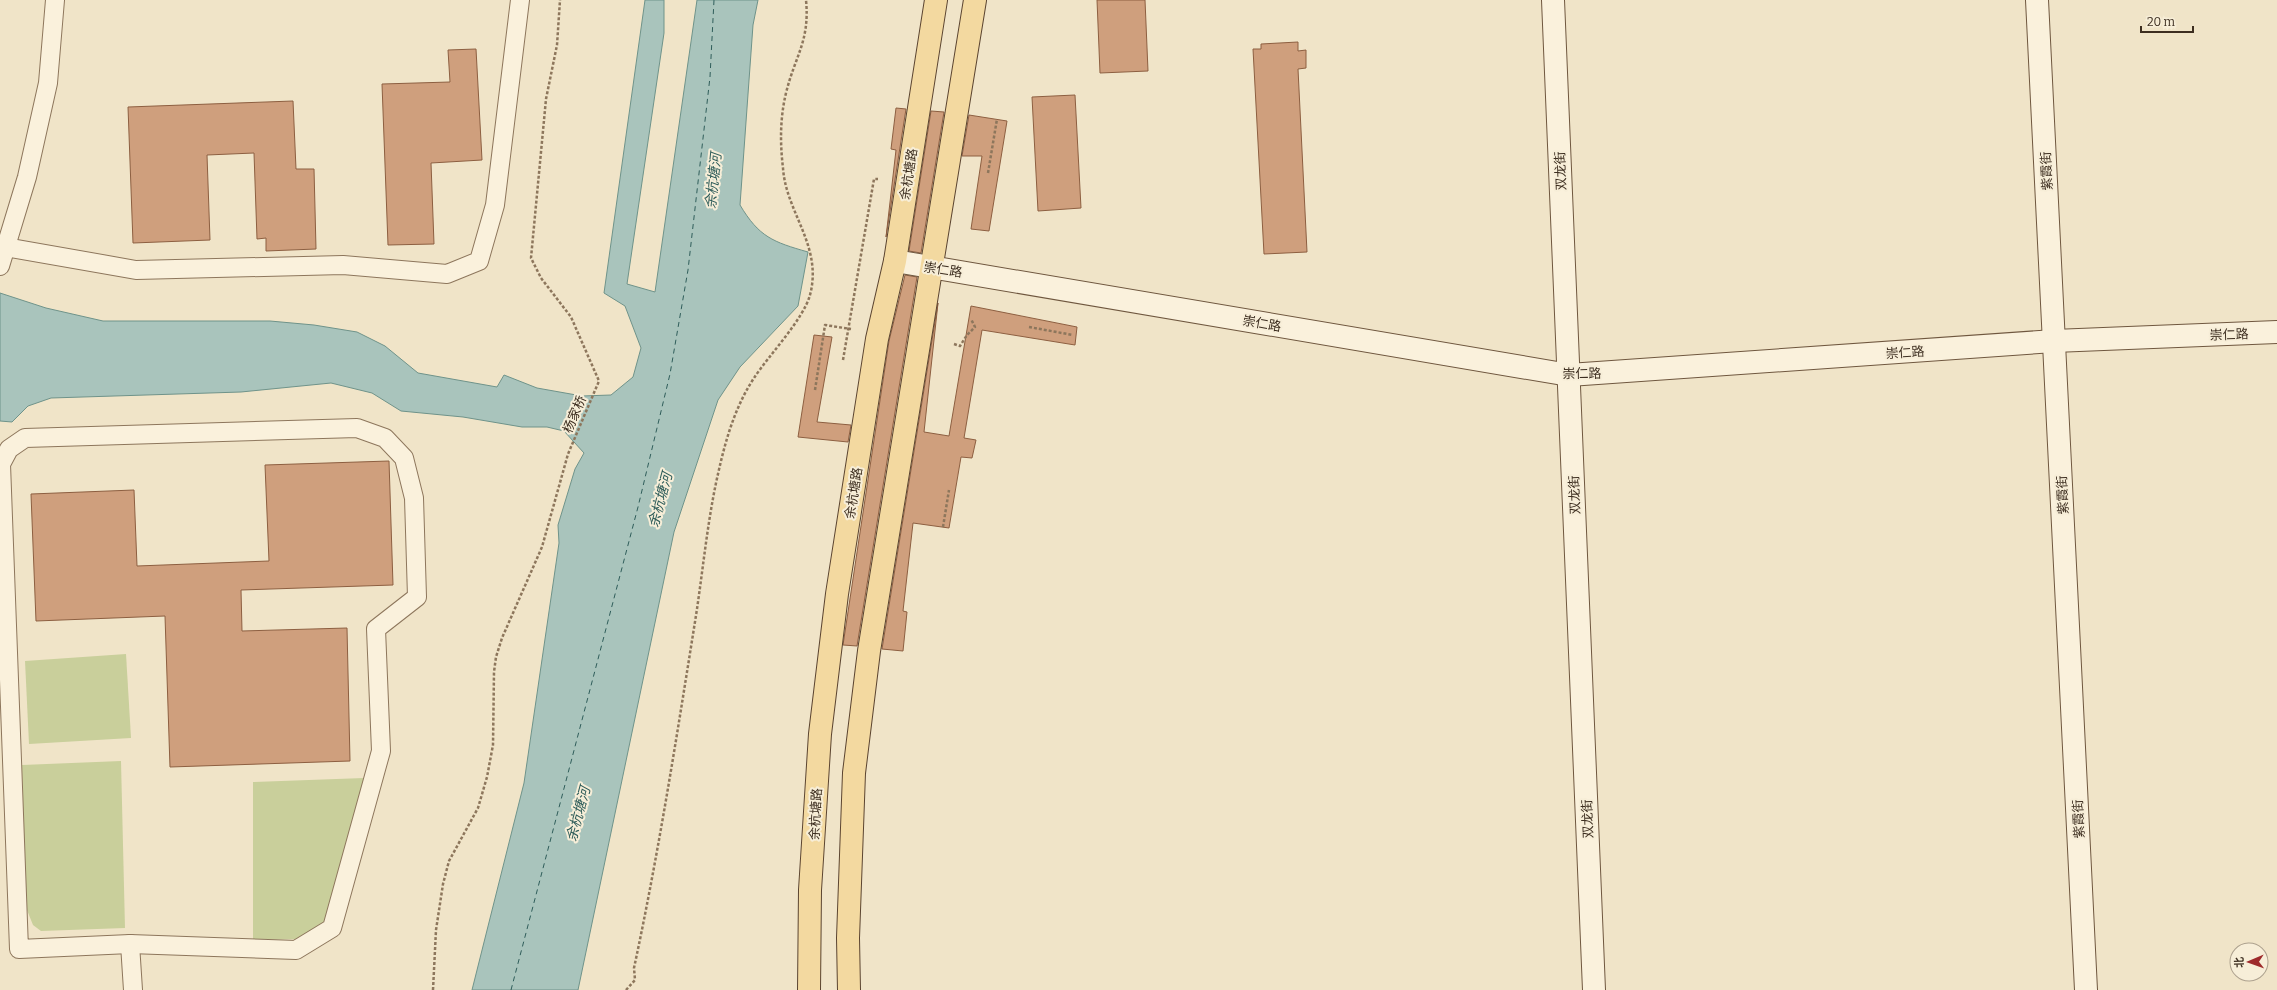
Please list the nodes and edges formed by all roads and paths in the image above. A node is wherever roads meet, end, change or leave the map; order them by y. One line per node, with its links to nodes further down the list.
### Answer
1 (55, 0): 12 (street)
2 (520, 0): 12 (street)
3 (560, 0): 30 (path, 杨家桥)
4 (806, 0): 31 (path)
5 (936, 0): 13 (main road, 余杭塘路)
6 (974, 0): 15 (main road)
7 (1553, 0): 24 (street, 双龙街)
8 (2037, 0): 21 (street, 紫霞街)
9 (997, 119): 10 (path)
10 (988, 173)
11 (878, 179): 18 (path)
12 (3, 246): 14 (street)
13 (895, 261): 15 (street, 崇仁路); 32 (main road, 余杭塘路)
14 (0, 266)
15 (932, 267): 24 (street, 崇仁路); 33 (main road)
16 (971, 319): 22 (path)
17 (1029, 327): 20 (path)
18 (850, 329): 23 (path); 25 (path)
19 (2277, 332): 21 (street, 崇仁路)
20 (1072, 335)
21 (2054, 341): 24 (street, 崇仁路); 35 (street, 紫霞街)
22 (954, 344)
23 (843, 360)
24 (1569, 375): 34 (street, 双龙街)
25 (815, 390)
26 (949, 490): 27 (path)
27 (943, 527)
28 (130, 944): 28 (street); 29 (street)
29 (133, 990)
30 (433, 990)
31 (626, 990)
32 (809, 990)
33 (849, 990)
34 (1594, 990)
35 (2086, 990)

